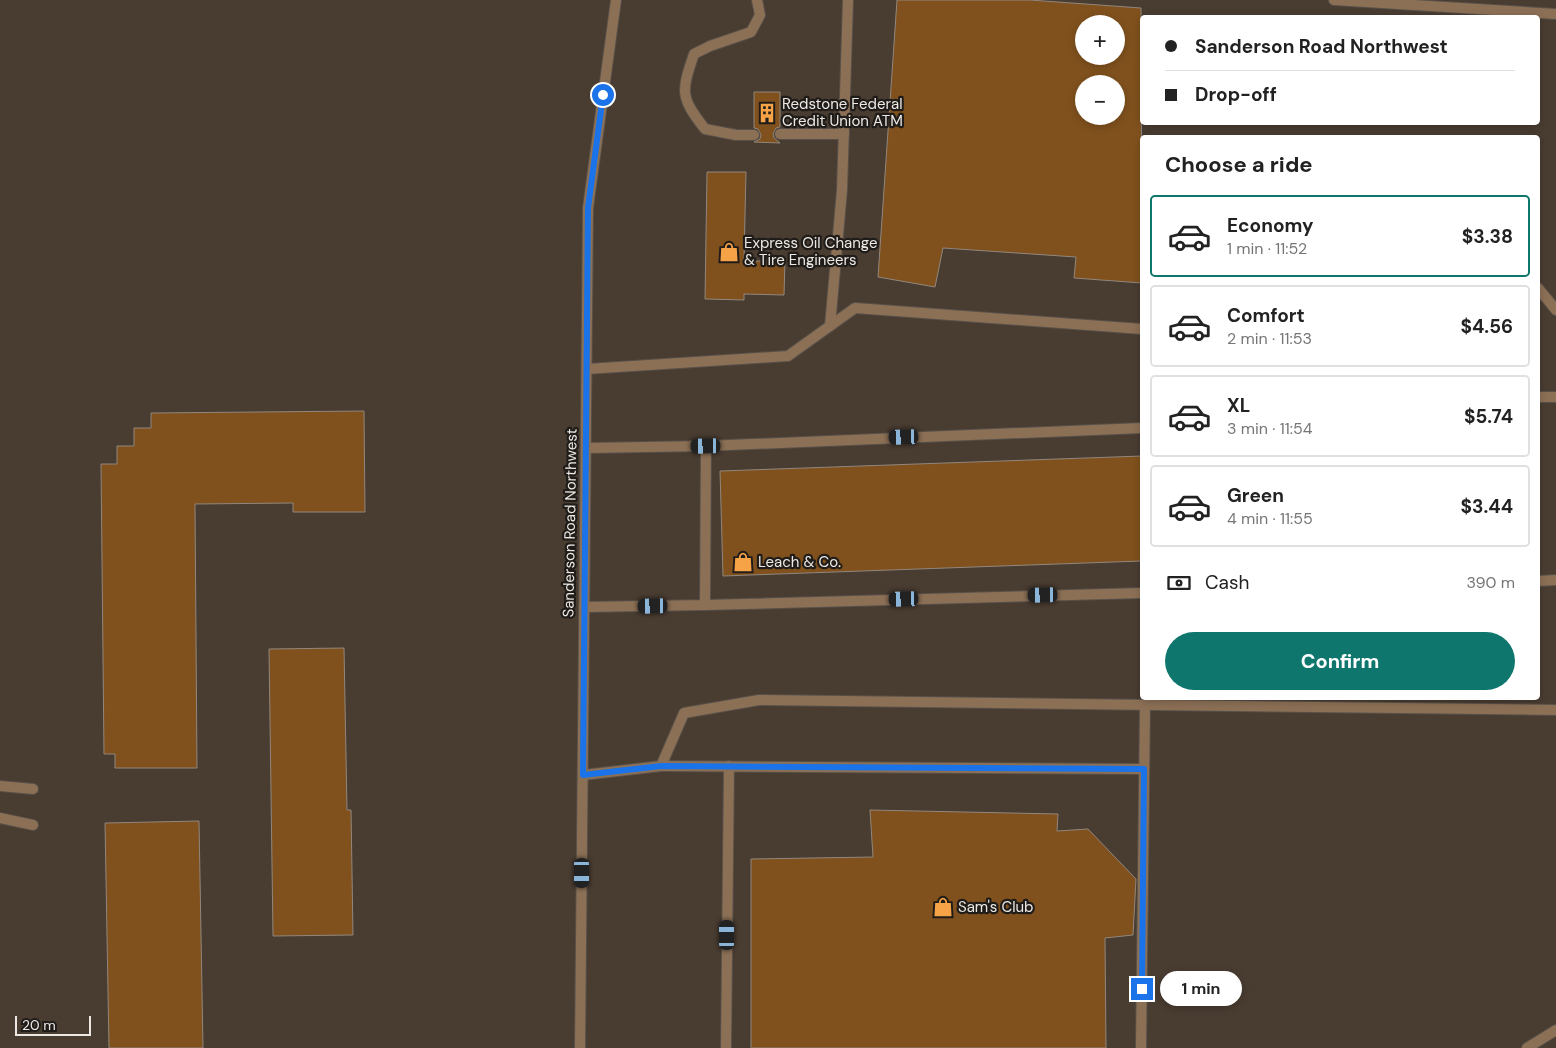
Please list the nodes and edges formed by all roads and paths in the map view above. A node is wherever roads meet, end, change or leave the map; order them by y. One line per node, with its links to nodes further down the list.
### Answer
1 (616, 0): 14 (street, Sanderson Road Northwest)
2 (757, 0): 9 (street)
3 (848, 0): 8 (street)
4 (1334, 0): 5 (street)
5 (1362, 1): 6 (street)
6 (1556, 14)
7 (780, 134): 8 (street)
8 (844, 134): 12 (street)
9 (754, 135)
10 (1540, 290): 11 (street)
11 (1556, 310)
12 (830, 326): 13 (street); 14 (street)
13 (1140, 329)
14 (587, 369): 19 (street, Sanderson Road Northwest)
15 (1556, 396): 16 (street)
16 (1540, 397)
17 (1140, 428): 18 (street)
18 (706, 446): 19 (street); 23 (street)
19 (586, 448): 24 (street, Sanderson Road Northwest)
20 (1556, 580): 21 (street)
21 (1540, 581)
22 (1140, 593): 23 (street)
23 (705, 605): 24 (street)
24 (584, 607): 30 (street, Sanderson Road Northwest)
25 (1145, 705): 26 (street); 27 (street); 29 (street)
26 (1556, 710)
27 (661, 766): 28 (street); 30 (street)
28 (729, 766): 29 (street); 37 (street)
29 (1144, 769): 38 (street)
30 (583, 775): 36 (street, Sanderson Road Northwest)
31 (0, 786): 32 (street)
32 (33, 789)
33 (0, 818): 34 (street)
34 (33, 825)
35 (1556, 1030): 39 (street)
36 (580, 1048)
37 (726, 1048)
38 (1141, 1048)
39 (1527, 1048)

